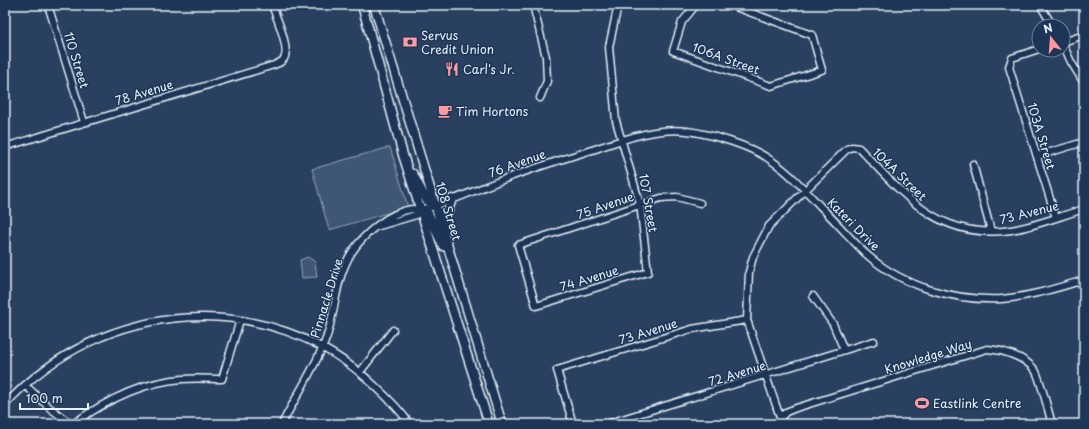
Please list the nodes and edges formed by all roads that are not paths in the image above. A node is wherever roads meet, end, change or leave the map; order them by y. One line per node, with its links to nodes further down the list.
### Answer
1 (48, 5): 17 (street, 110 Street)
2 (272, 5): 17 (street, 78 Avenue)
3 (362, 5): 19 (main road)
4 (374, 5): 28 (main road, 108 Street)
5 (533, 5): 16 (street)
6 (618, 5): 18 (street, 107 Street)
7 (696, 5): 8 (street, 106A Street)
8 (730, 5)
9 (1040, 5): 10 (street)
10 (1048, 18)
11 (1084, 36): 12 (street)
12 (1071, 40)
13 (1031, 51): 22 (street, 103A Street)
14 (1069, 58): 15 (street)
15 (1084, 83)
16 (540, 98)
17 (84, 122): 21 (street, 78 Avenue)
18 (622, 140): 24 (street, Kateri Drive); 25 (street, 76 Avenue); 27 (street, 107 Street)
19 (400, 141): 28 (main road); 30 (main road)
20 (1084, 142): 22 (street)
21 (8, 146)
22 (1037, 156): 31 (street, 103A Street)
23 (973, 164): 33 (street)
24 (805, 190): 32 (street, 104A Street); 36 (street, Kateri Drive); 40 (street)
25 (452, 200): 28 (street, 76 Avenue); 34 (main road)
26 (700, 203): 27 (street, 75 Avenue)
27 (640, 204): 35 (street, 107 Street); 38 (street, 75 Avenue)
28 (435, 205): 30 (street, 76 Avenue); 34 (main road, 108 Street)
29 (1084, 209): 31 (street, 73 Avenue)
30 (420, 210): 34 (main road); 43 (street, Pinnacle Drive); 53 (main road)
31 (1056, 218): 33 (street, 73 Avenue)
32 (955, 226): 33 (street, 73 Avenue)
33 (991, 231)
34 (448, 249): 54 (main road, 108 Street)
35 (648, 272): 38 (street, 74 Avenue)
36 (1084, 280)
37 (813, 296): 44 (street)
38 (536, 306)
39 (240, 320): 43 (street); 47 (street); 50 (street)
40 (747, 320): 46 (street); 55 (street, 73 Avenue)
41 (393, 330): 45 (street)
42 (874, 341): 44 (street, 72 Avenue)
43 (322, 348): 45 (street); 51 (street, Pinnacle Drive)
44 (844, 350): 46 (street, 72 Avenue)
45 (360, 372): 52 (street)
46 (767, 375): 49 (street); 56 (street, 72 Avenue)
47 (25, 385): 48 (street); 50 (street)
48 (5, 405)
49 (780, 417): 57 (street, Knowledge Way); 58 (street, Knowledge Way)
50 (72, 424)
51 (282, 424)
52 (410, 424)
53 (489, 424)
54 (502, 424)
55 (573, 424)
56 (606, 424)
57 (775, 424)
58 (1052, 424)

